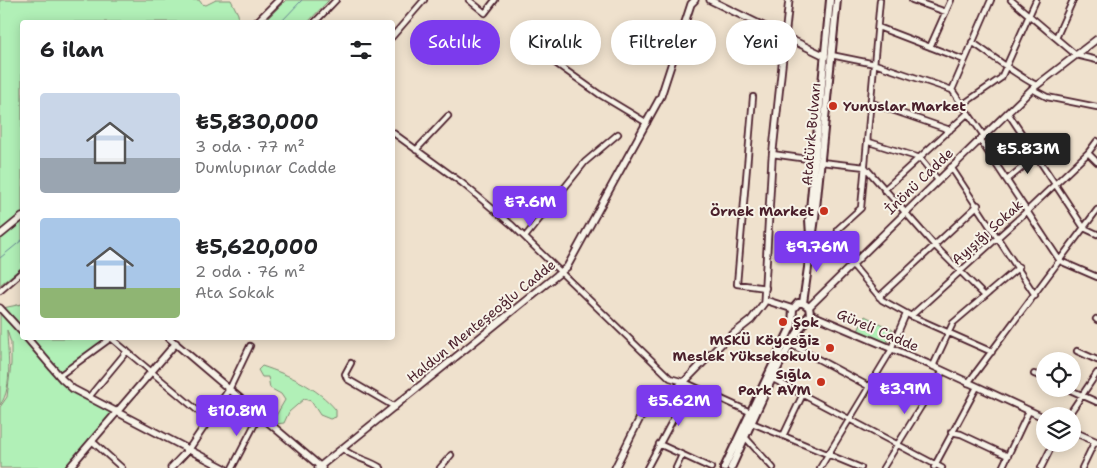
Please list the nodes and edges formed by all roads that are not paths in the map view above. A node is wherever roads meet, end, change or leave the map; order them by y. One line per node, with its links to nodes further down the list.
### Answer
1 (279, 0): 20 (street)
2 (336, 0): 21 (street)
3 (424, 0): 25 (street)
4 (469, 0): 5 (street)
5 (495, 0)
6 (710, 0): 22 (street)
7 (789, 0): 23 (street)
8 (830, 0): 32 (main road, Atatürk Bulvarı)
9 (837, 0): 32 (main road, Atatürk Bulvarı)
10 (880, 0): 24 (street)
11 (912, 0): 18 (street)
12 (951, 0): 18 (street)
13 (991, 0): 28 (street)
14 (1011, 0): 19 (street)
15 (1036, 0): 19 (street)
16 (1073, 0): 26 (street)
17 (693, 1): 48 (street, Haldun Menteşeoğlu Cadde)
18 (946, 12): 30 (street)
19 (1029, 15): 26 (street); 36 (street)
20 (260, 20)
21 (317, 20)
22 (750, 20)
23 (787, 20)
24 (878, 27): 30 (street); 35 (street)
25 (395, 34)
26 (1056, 38): 31 (street)
27 (1097, 39): 31 (street, İnönü Cadde)
28 (972, 42): 33 (street); 36 (street)
29 (797, 43): 32 (street)
30 (930, 47): 33 (street)
31 (1076, 55): 34 (street); 39 (street, İnönü Cadde)
32 (828, 56): 35 (street); 60 (main road, Atatürk Bulvarı)
33 (964, 60): 40 (street)
34 (1097, 60)
35 (875, 64): 40 (street); 42 (street)
36 (1006, 64): 39 (street); 43 (street)
37 (558, 65): 48 (street)
38 (783, 65): 56 (street)
39 (1034, 87): 44 (street); 46 (street, İnönü Cadde)
40 (952, 90): 43 (street)
41 (753, 97): 86 (street)
42 (872, 103): 49 (street); 54 (street)
43 (962, 104): 45 (street)
44 (1097, 106)
45 (968, 113): 49 (street); 52 (street)
46 (1008, 113): 52 (street, İnönü Cadde); 58 (street)
47 (448, 116): 55 (street)
48 (647, 123): 83 (street, Haldun Menteşeoğlu Cadde)
49 (950, 130): 59 (street)
50 (395, 134): 55 (street)
51 (618, 134): 76 (street)
52 (982, 138): 63 (street, İnönü Cadde); 65 (street)
53 (1097, 141): 57 (street, Ayışığı Sokak)
54 (868, 142): 59 (street); 62 (street)
55 (416, 150): 76 (street)
56 (772, 154): 60 (street); 86 (street)
57 (1088, 154): 61 (street); 66 (street, Ayışığı Sokak)
58 (1037, 155): 65 (street); 66 (street)
59 (920, 158): 64 (street); 67 (street)
60 (818, 161): 62 (street); 93 (main road, Atatürk Bulvarı)
61 (1097, 162)
62 (865, 167): 67 (street); 80 (street)
63 (951, 167): 64 (street, İnönü Cadde); 68 (street)
64 (938, 180): 71 (street, İnönü Cadde)
65 (1007, 180): 70 (street)
66 (1056, 184): 70 (street, Ayışığı Sokak); 73 (street)
67 (884, 190): 71 (street)
68 (978, 205): 77 (street); 78 (street)
69 (1097, 210): 73 (street)
70 (1027, 211): 77 (street, Ayışığı Sokak); 79 (street)
71 (906, 212): 78 (street); 80 (street, İnönü Cadde)
72 (20, 219): 75 (street)
73 (1084, 228): 74 (street); 79 (street)
74 (1097, 234)
75 (0, 235)
76 (525, 237): 83 (street)
77 (998, 237): 81 (street); 82 (street, Ayışığı Sokak)
78 (935, 246): 82 (street); 90 (street)
79 (1060, 261): 85 (street); 88 (street)
80 (853, 266): 90 (street); 93 (street, İnönü Cadde)
81 (1019, 267): 88 (street); 89 (street)
82 (961, 270): 89 (street); 95 (street, Ayışığı Sokak)
83 (562, 273): 117 (street); 126 (street, Haldun Menteşeoğlu Cadde)
84 (20, 274): 87 (street)
85 (1097, 277)
86 (766, 288): 91 (street)
87 (0, 290)
88 (1035, 294): 107 (street)
89 (985, 296): 97 (street)
90 (880, 297): 95 (street)
91 (765, 300): 94 (street); 117 (street)
92 (0, 308): 96 (street)
93 (806, 311): 94 (main road); 94 (main road); 103 (main road, Atatürk Bulvarı); 105 (street, Güreli Cadde)
94 (794, 312): 130 (main road)
95 (909, 315): 97 (street); 105 (street, Ayışığı Sokak)
96 (20, 330)
97 (948, 332): 107 (street); 111 (street)
98 (29, 340): 115 (street)
99 (108, 340): 115 (street)
100 (113, 340): 106 (street)
101 (172, 340): 102 (street)
102 (176, 343): 113 (street); 121 (street)
103 (790, 344): 116 (main road, Atatürk Bulvarı); 119 (street)
104 (250, 346): 121 (street)
105 (891, 349): 111 (street, Güreli Cadde); 119 (street, Ayışığı Sokak)
106 (127, 351): 113 (street); 124 (street)
107 (992, 352): 118 (street)
108 (1081, 354): 109 (street)
109 (1097, 360)
110 (351, 363): 126 (street)
111 (932, 366): 112 (street, Güreli Cadde)
112 (944, 371): 118 (street, Güreli Cadde); 143 (street)
113 (152, 372): 129 (street); 134 (street)
114 (1097, 373): 123 (street)
115 (59, 376): 124 (street)
116 (773, 378): 122 (street); 135 (main road, Atatürk Bulvarı)
117 (684, 382): 130 (street); 142 (street); 161 (street)
118 (968, 383): 120 (street, Güreli Cadde)
119 (870, 387): 133 (street, Ayışığı Sokak)
120 (977, 387): 128 (street, Güreli Cadde); 136 (street)
121 (229, 390): 132 (street); 134 (street)
122 (803, 394): 133 (street); 138 (street)
123 (1082, 395): 125 (street); 127 (street)
124 (89, 397): 129 (street)
125 (1097, 402)
126 (396, 407): 145 (street, Haldun Menteşeoğlu Cadde)
127 (1074, 407)
128 (1029, 411): 131 (street, Güreli Cadde); 150 (street)
129 (118, 412): 140 (street); 144 (street)
130 (750, 412): 165 (main road)
131 (1036, 414)
132 (259, 416): 157 (street); 158 (street)
133 (851, 419): 143 (street); 147 (street, Ayışığı Sokak)
134 (210, 421): 144 (street)
135 (752, 423): 138 (street); 139 (main road, Atatürk Bulvarı)
136 (952, 432): 150 (street); 152 (street)
137 (1081, 435): 141 (street)
138 (783, 436): 147 (street)
139 (745, 437): 166 (main road, Atatürk Bulvarı); 167 (street)
140 (92, 441): 153 (street); 154 (street)
141 (1096, 442): 174 (street)
142 (659, 444): 148 (street); 162 (street)
143 (897, 445): 152 (street); 170 (street)
144 (189, 449): 151 (street); 155 (street)
145 (343, 449): 158 (street, Haldun Menteşeoğlu Cadde); 159 (street)
146 (1049, 452): 173 (street)
147 (828, 453): 168 (street, Ayışığı Sokak); 169 (street)
148 (682, 455): 163 (street); 164 (street)
149 (451, 456): 160 (street)
150 (1008, 456): 172 (street)
151 (211, 465): 156 (street)
152 (934, 467): 171 (street)
153 (69, 468)
154 (122, 468)
155 (171, 468)
156 (224, 468)
157 (232, 468)
158 (320, 468)
159 (381, 468)
160 (440, 468)
161 (615, 468)
162 (647, 468)
163 (676, 468)
164 (711, 468)
165 (724, 468)
166 (731, 468)
167 (773, 468)
168 (820, 468)
169 (861, 468)
170 (883, 468)
171 (942, 468)
172 (1002, 468)
173 (1041, 468)
174 (1082, 468)

